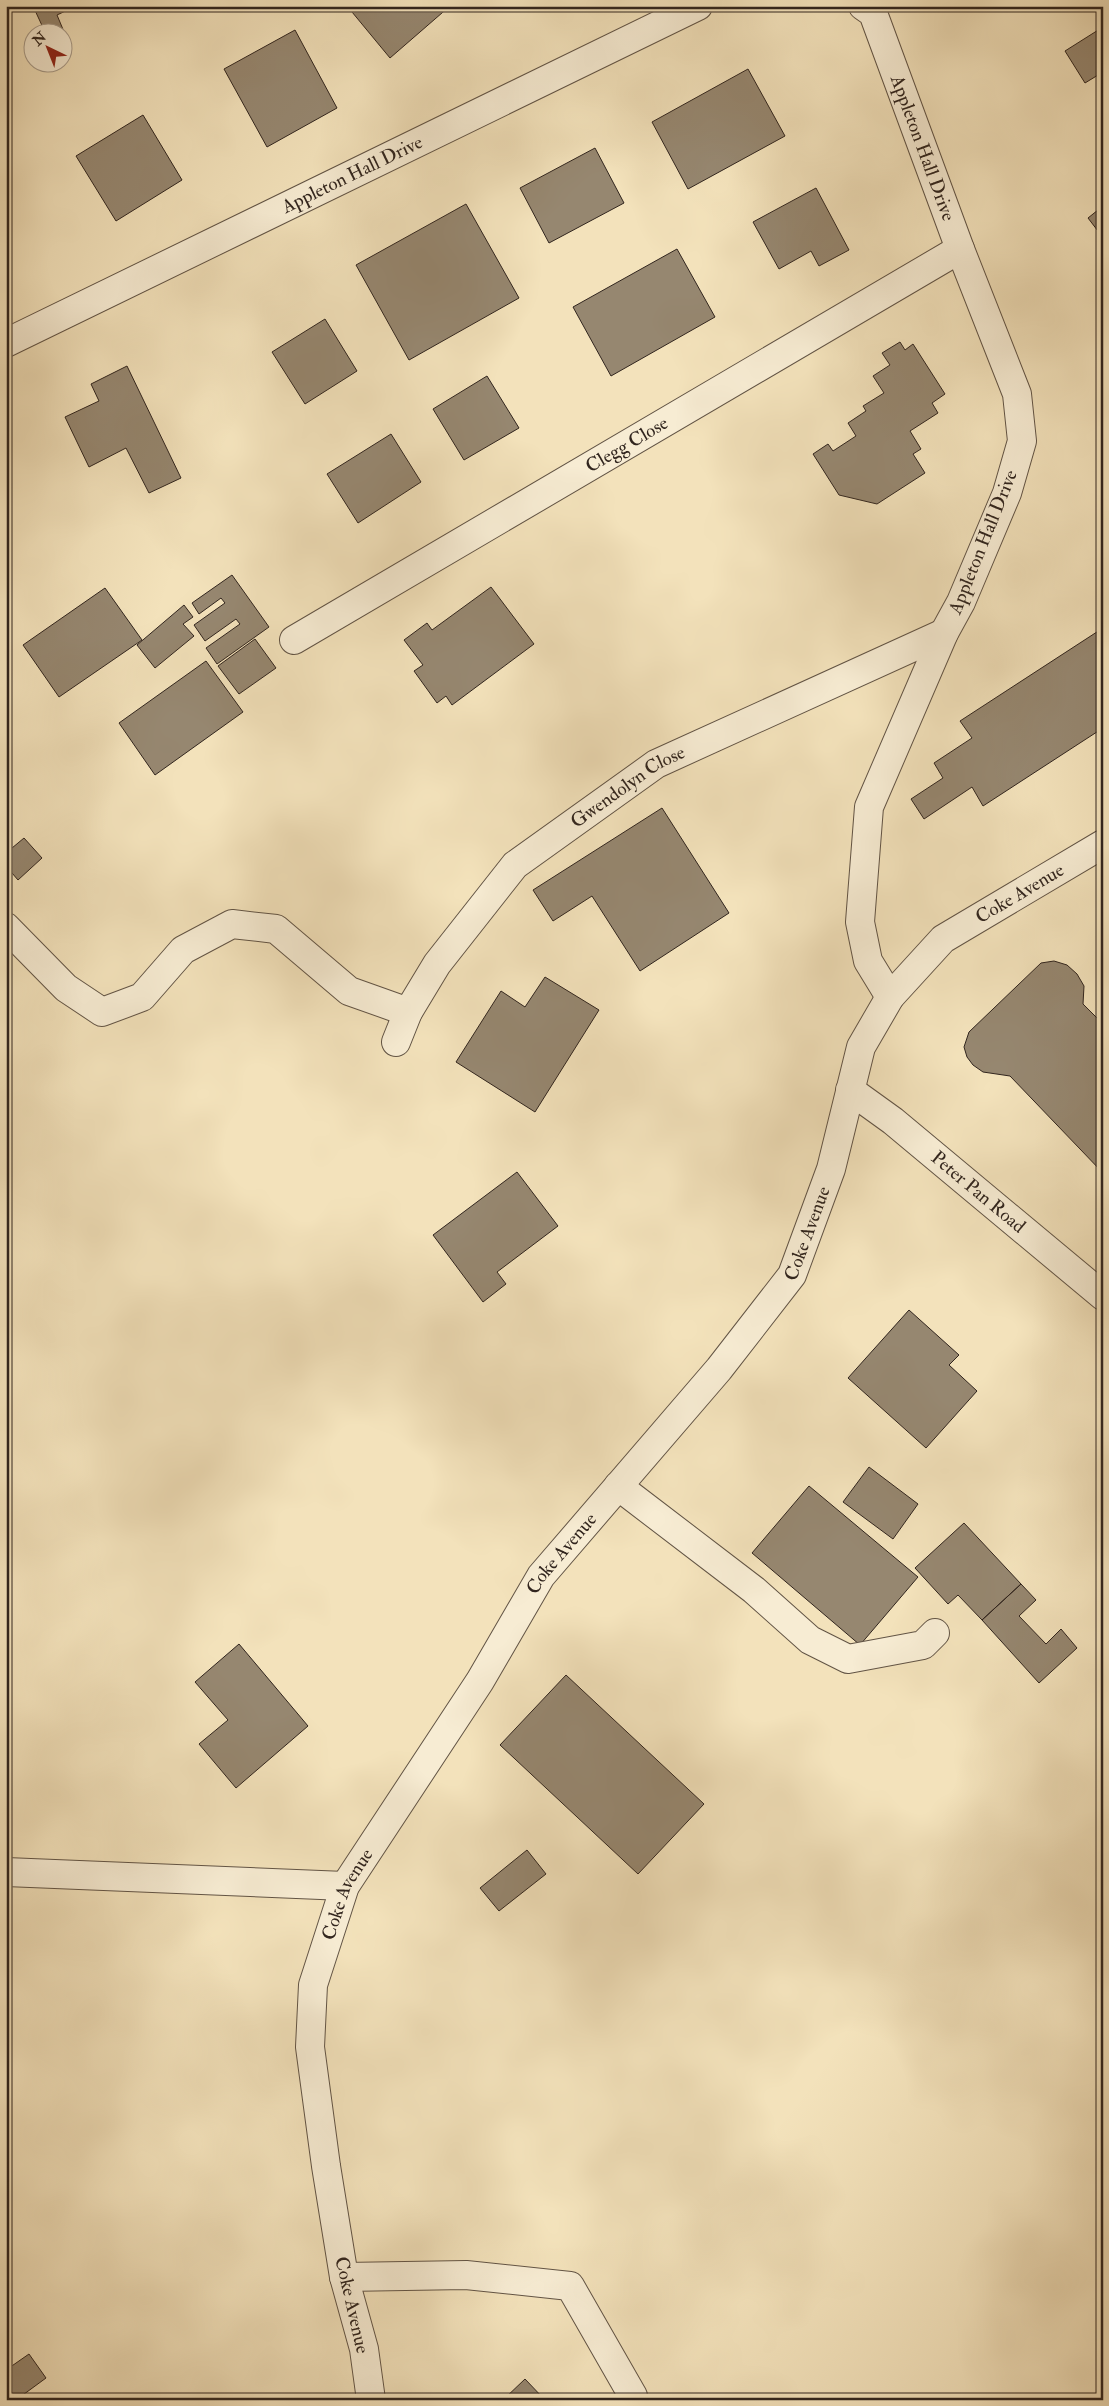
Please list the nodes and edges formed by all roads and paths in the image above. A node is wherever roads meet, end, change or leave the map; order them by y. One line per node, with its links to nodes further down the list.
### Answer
1 (698, 6): 4 (street, Appleton Hall Drive)
2 (863, 6): 3 (street, Appleton Hall Drive)
3 (960, 249): 5 (street, Appleton Hall Drive); 6 (street, Clegg Close)
4 (6, 343)
5 (944, 633): 9 (street, Appleton Hall Drive); 10 (street, Gwendolyn Close)
6 (294, 640)
7 (1103, 844): 9 (street, Coke Avenue)
8 (6, 927): 10 (street)
9 (890, 997): 12 (street, Coke Avenue)
10 (408, 1012): 11 (street, Gwendolyn Close)
11 (396, 1042)
12 (850, 1090): 13 (street, Peter Pan Road); 14 (street, Coke Avenue)
13 (1103, 1296)
14 (618, 1486): 15 (street); 17 (street, Coke Avenue)
15 (935, 1634)
16 (6, 1872): 17 (street)
17 (345, 1886): 18 (street, Coke Avenue)
18 (344, 2277): 19 (street); 20 (street, Coke Avenue)
19 (633, 2396)
20 (371, 2400)

